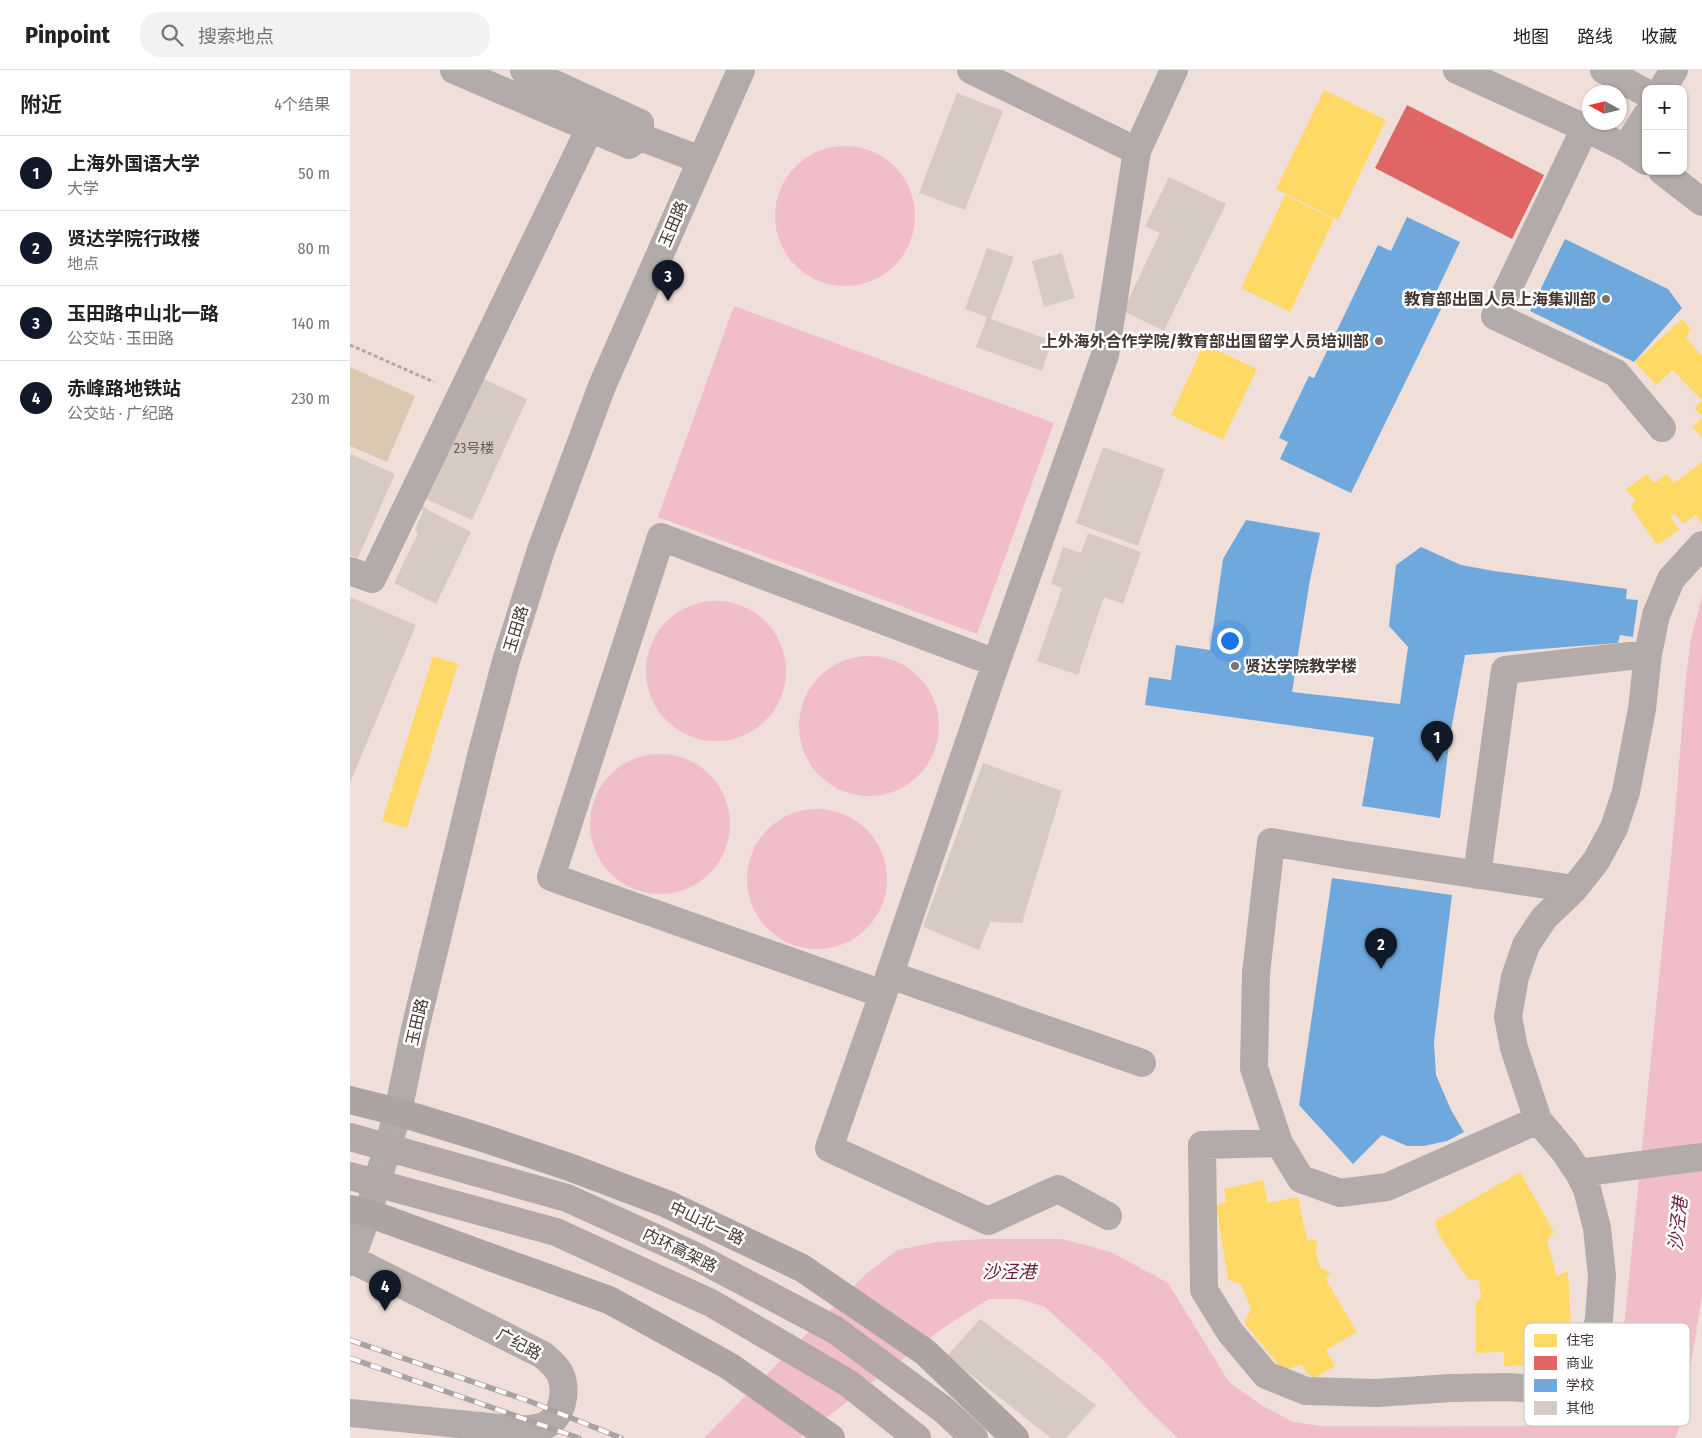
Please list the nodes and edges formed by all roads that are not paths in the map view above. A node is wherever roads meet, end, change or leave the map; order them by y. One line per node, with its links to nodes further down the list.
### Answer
1 (454, 70): 12 (street)
2 (524, 70): 16 (street)
3 (741, 70): 19 (street, 玉田路)
4 (971, 70): 17 (street)
5 (1174, 70): 17 (street)
6 (1458, 70): 11 (street)
7 (1604, 70): 10 (street)
8 (1674, 70): 9 (street)
9 (1665, 85)
10 (1642, 92)
11 (1582, 126)
12 (590, 128): 16 (street); 24 (street)
13 (1585, 130): 22 (street)
14 (1590, 130): 18 (street)
15 (1642, 130): 18 (street)
16 (640, 137): 19 (street)
17 (1137, 151): 26 (street)
18 (1636, 154)
19 (701, 160): 32 (street, 玉田路)
20 (1667, 175): 21 (street)
21 (1702, 202)
22 (1662, 428)
23 (1702, 545): 25 (street)
24 (350, 570)
25 (1648, 654): 27 (street); 28 (street)
26 (996, 663): 29 (street); 29 (street)
27 (1478, 875): 28 (street); 35 (street)
28 (1574, 889): 33 (street)
29 (886, 985): 30 (street); 40 (street)
30 (1142, 1063)
31 (350, 1100): 32 (main road, 中山北一路)
32 (398, 1112): 39 (street, 玉田路); 48 (main road, 中山北一路)
33 (1538, 1120): 35 (street); 37 (street)
34 (350, 1137): 47 (highway, 内环高架路)
35 (1279, 1144): 43 (street)
36 (1702, 1157): 37 (street)
37 (1579, 1173): 42 (street)
38 (350, 1176): 46 (highway)
39 (359, 1211): 41 (street, 广纪路); 45 (main road)
40 (1108, 1216)
41 (351, 1260): 44 (street, 广纪路)
42 (1598, 1323)
43 (1524, 1388)
44 (350, 1414)
45 (830, 1438)
46 (916, 1438)
47 (974, 1438)
48 (1014, 1438)

